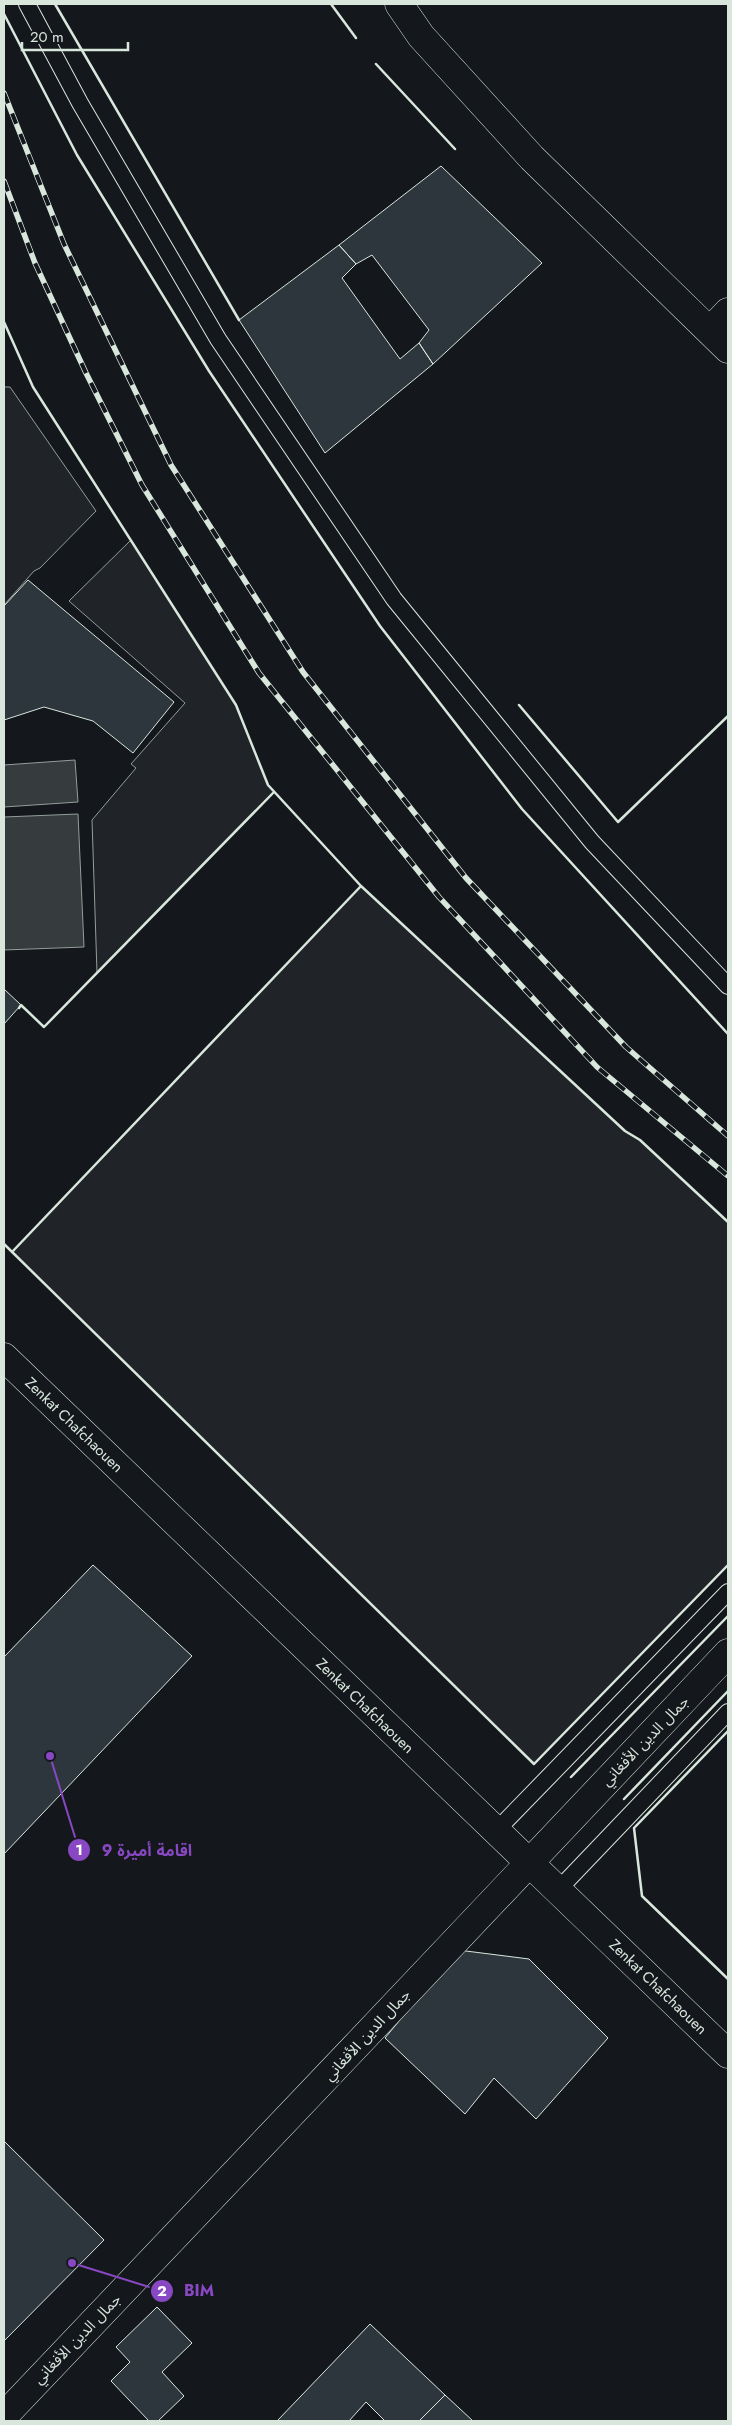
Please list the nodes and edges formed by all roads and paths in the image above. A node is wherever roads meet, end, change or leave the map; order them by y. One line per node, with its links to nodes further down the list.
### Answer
1 (27, 4): 4 (lane)
2 (399, 4): 3 (street)
3 (722, 331)
4 (728, 986)
5 (4, 1357): 9 (street, Zenkat Chafchaouen)
6 (728, 1592): 9 (lane)
7 (728, 1653): 10 (street, جمال الدين الأفغاني)
8 (728, 1712): 11 (lane)
9 (495, 1832): 10 (street, Zenkat Chafchaouen)
10 (529, 1862): 11 (street, Zenkat Chafchaouen); 13 (street, جمال الدين الأفغاني)
11 (558, 1890): 12 (street, Zenkat Chafchaouen)
12 (728, 2054)
13 (4, 2416)

